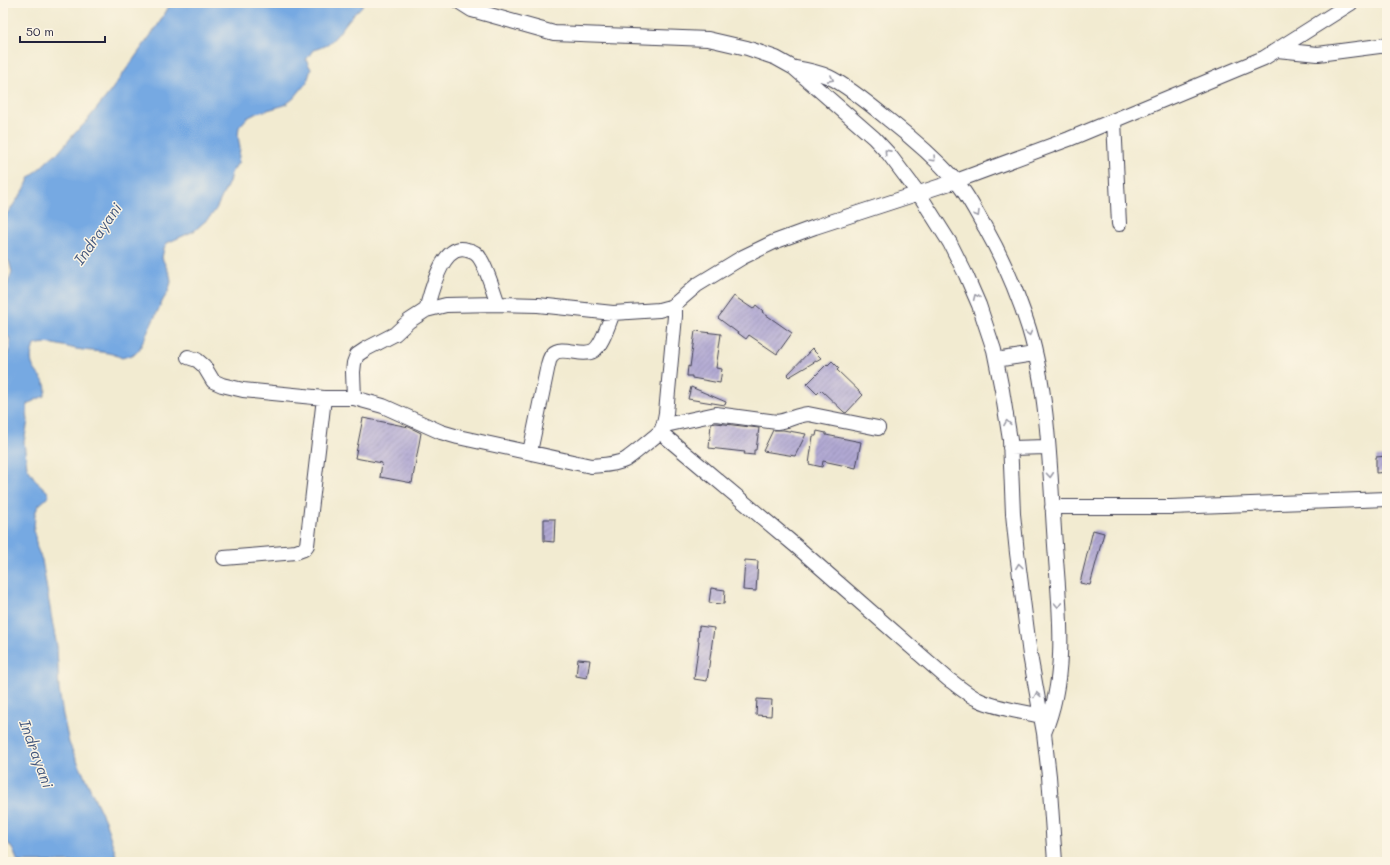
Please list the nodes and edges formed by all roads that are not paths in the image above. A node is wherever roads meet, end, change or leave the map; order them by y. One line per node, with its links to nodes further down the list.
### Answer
1 (461, 3): 5 (street)
2 (1351, 3): 4 (street)
3 (1387, 45): 4 (street)
4 (1278, 50): 6 (street)
5 (794, 68): 7 (street, one-way to 7); 8 (street, one-way to 5)
6 (1114, 121): 7 (street); 9 (street)
7 (956, 182): 8 (street); 14 (street, one-way to 14)
8 (919, 194): 11 (street); 16 (street, one-way to 8)
9 (1119, 224)
10 (498, 304): 12 (street); 12 (street); 13 (street)
11 (675, 304): 13 (street); 19 (street)
12 (426, 310): 18 (street)
13 (613, 312): 23 (street)
14 (1034, 354): 16 (street); 21 (street)
15 (188, 357): 17 (street)
16 (996, 360): 22 (street, one-way to 16)
17 (324, 398): 18 (street); 26 (street)
18 (354, 398): 23 (street)
19 (662, 428): 20 (street); 23 (street); 27 (street)
20 (878, 428)
21 (1048, 447): 22 (street); 25 (street, one-way to 25)
22 (1010, 448): 27 (street, one-way to 22)
23 (530, 452)
24 (1387, 499): 25 (street)
25 (1052, 507): 28 (street, one-way to 28)
26 (224, 558)
27 (1041, 716): 28 (street)
28 (1044, 733): 29 (street)
29 (1055, 862)

